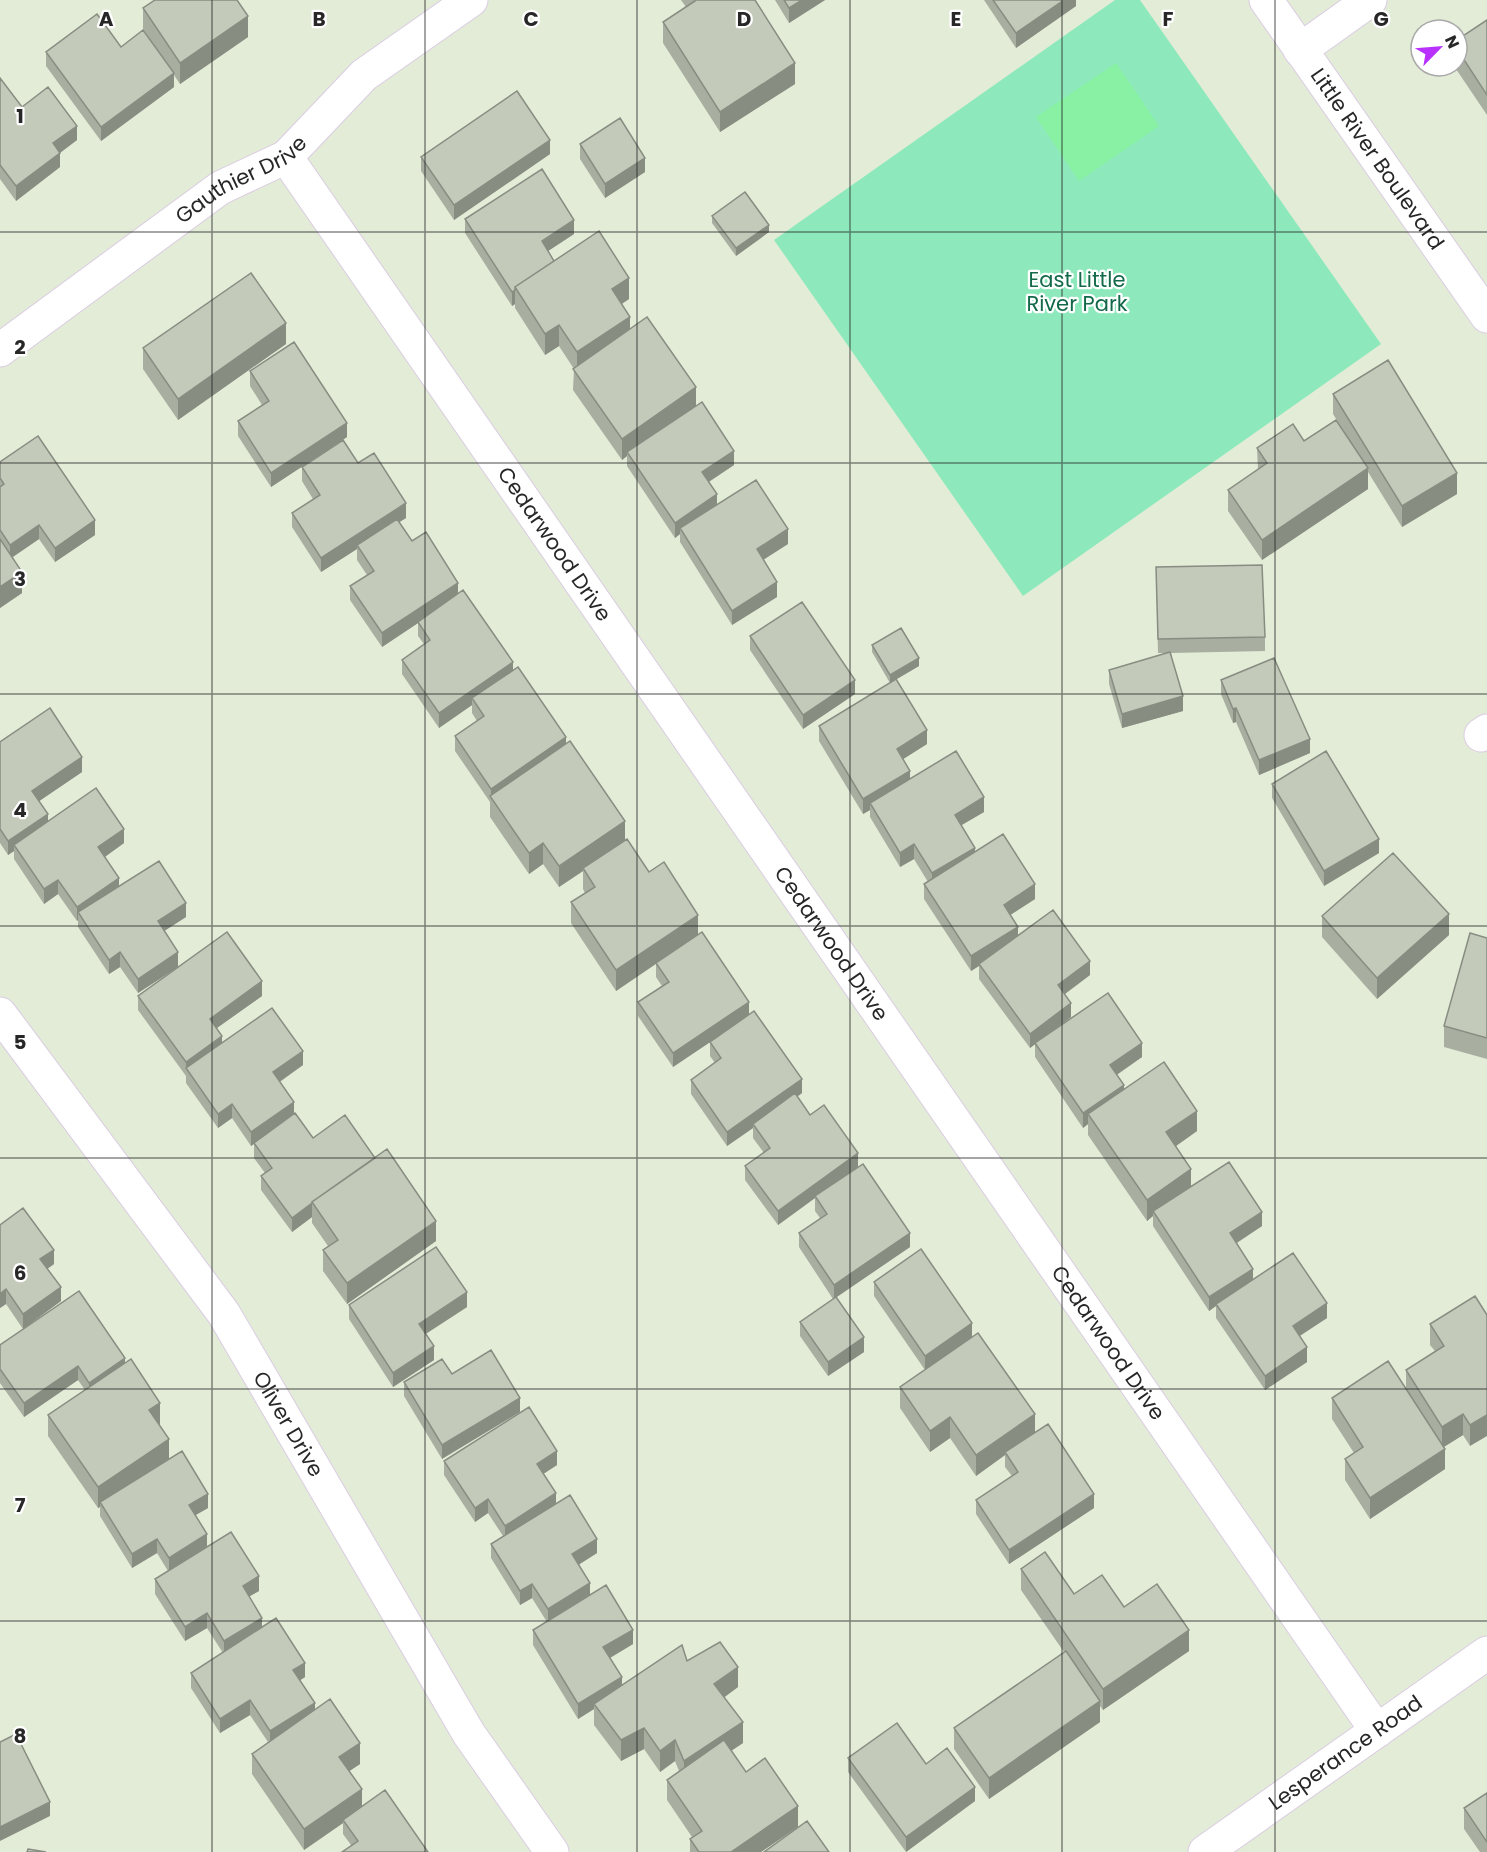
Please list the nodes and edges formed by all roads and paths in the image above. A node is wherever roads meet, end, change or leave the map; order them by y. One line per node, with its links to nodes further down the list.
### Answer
1 (471, 0): 5 (street, Gauthier Drive)
2 (1266, 0): 4 (street, Little River Boulevard)
3 (1370, 0): 4 (street)
4 (1300, 50): 6 (street, Little River Boulevard)
5 (286, 157): 7 (street, Gauthier Drive); 10 (street, Cedarwood Drive)
6 (1487, 316)
7 (0, 350)
8 (0, 1014): 11 (street, Oliver Drive)
9 (1487, 1653): 10 (street, Lesperance Road)
10 (1377, 1731): 12 (street, Lesperance Road)
11 (552, 1852)
12 (1205, 1852)

